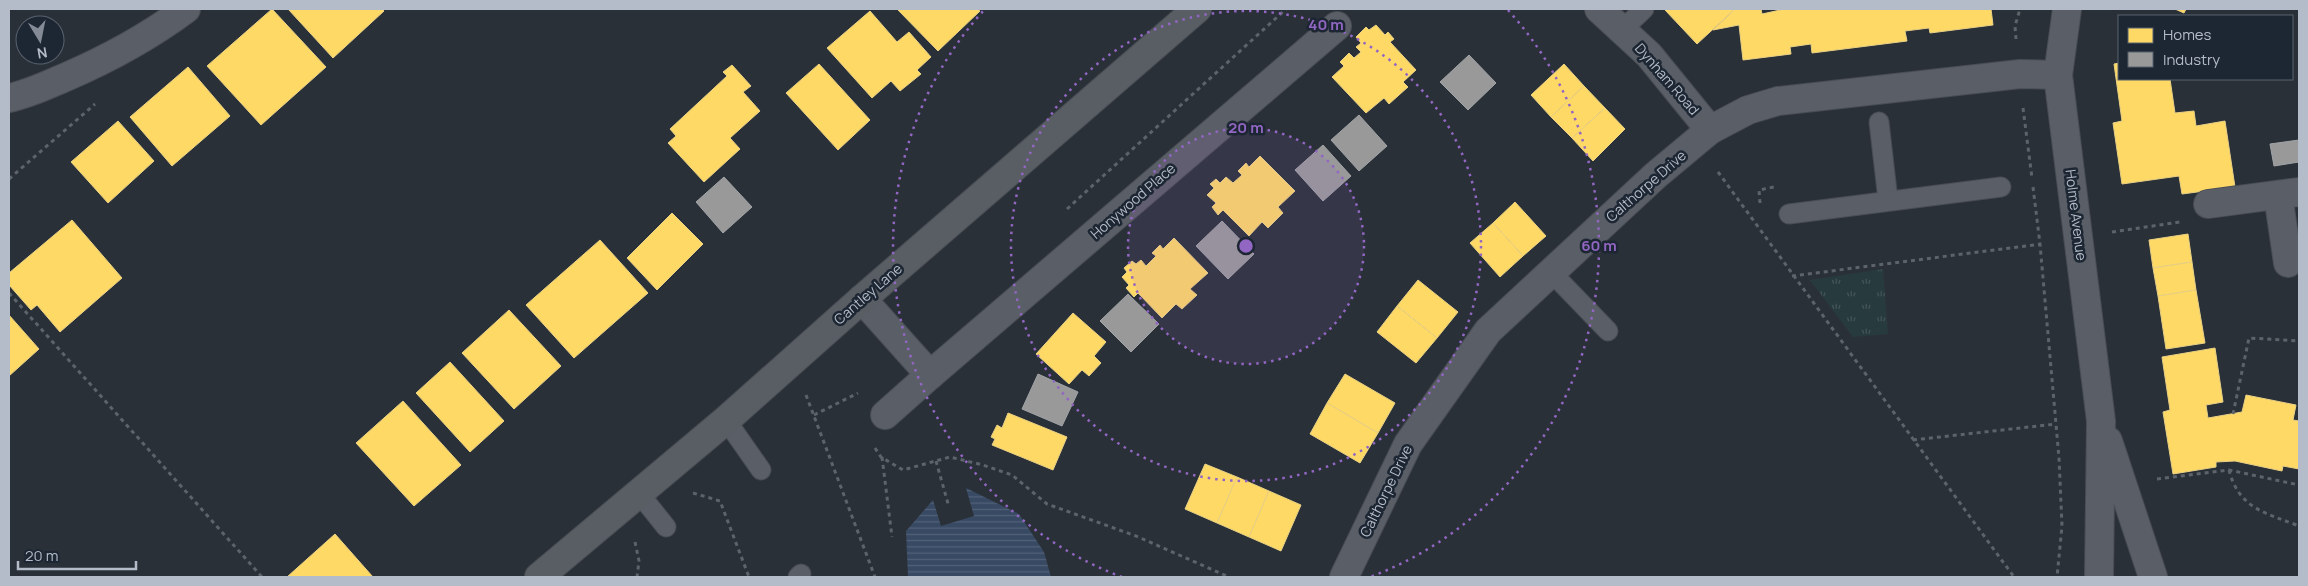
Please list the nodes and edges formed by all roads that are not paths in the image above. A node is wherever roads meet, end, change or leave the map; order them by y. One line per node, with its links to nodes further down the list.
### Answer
1 (186, 9): 9 (street)
2 (1197, 9): 19 (street, Cantley Lane)
3 (1599, 9): 7 (street, Dynham Road)
4 (1644, 9): 7 (lane)
5 (2067, 9): 8 (street, Holme Avenue)
6 (1337, 26): 21 (street, Honywood Place)
7 (1622, 30): 11 (street, Dynham Road)
8 (2058, 74): 11 (street, Calthorpe Drive); 24 (street, Holme Avenue)
9 (9, 98)
10 (1879, 122): 14 (lane)
11 (1710, 130): 18 (street, Calthorpe Drive)
12 (2002, 188): 14 (lane)
13 (2289, 193): 15 (street); 17 (street)
14 (1888, 200): 16 (lane)
15 (2208, 204)
16 (1789, 214)
17 (2288, 263)
18 (1551, 272): 20 (lane); 29 (street, Calthorpe Drive)
19 (862, 299): 21 (street); 23 (street, Cantley Lane)
20 (1608, 331)
21 (930, 375): 22 (street, Honywood Place)
22 (885, 415)
23 (726, 420): 25 (lane); 26 (street, Cantley Lane)
24 (2101, 421): 30 (street, Holme Avenue); 31 (street, Holme Avenue)
25 (761, 470)
26 (638, 492): 27 (lane); 28 (street, Cantley Lane)
27 (666, 527)
28 (539, 577)
29 (1344, 577)
30 (2098, 577)
31 (2153, 577)

